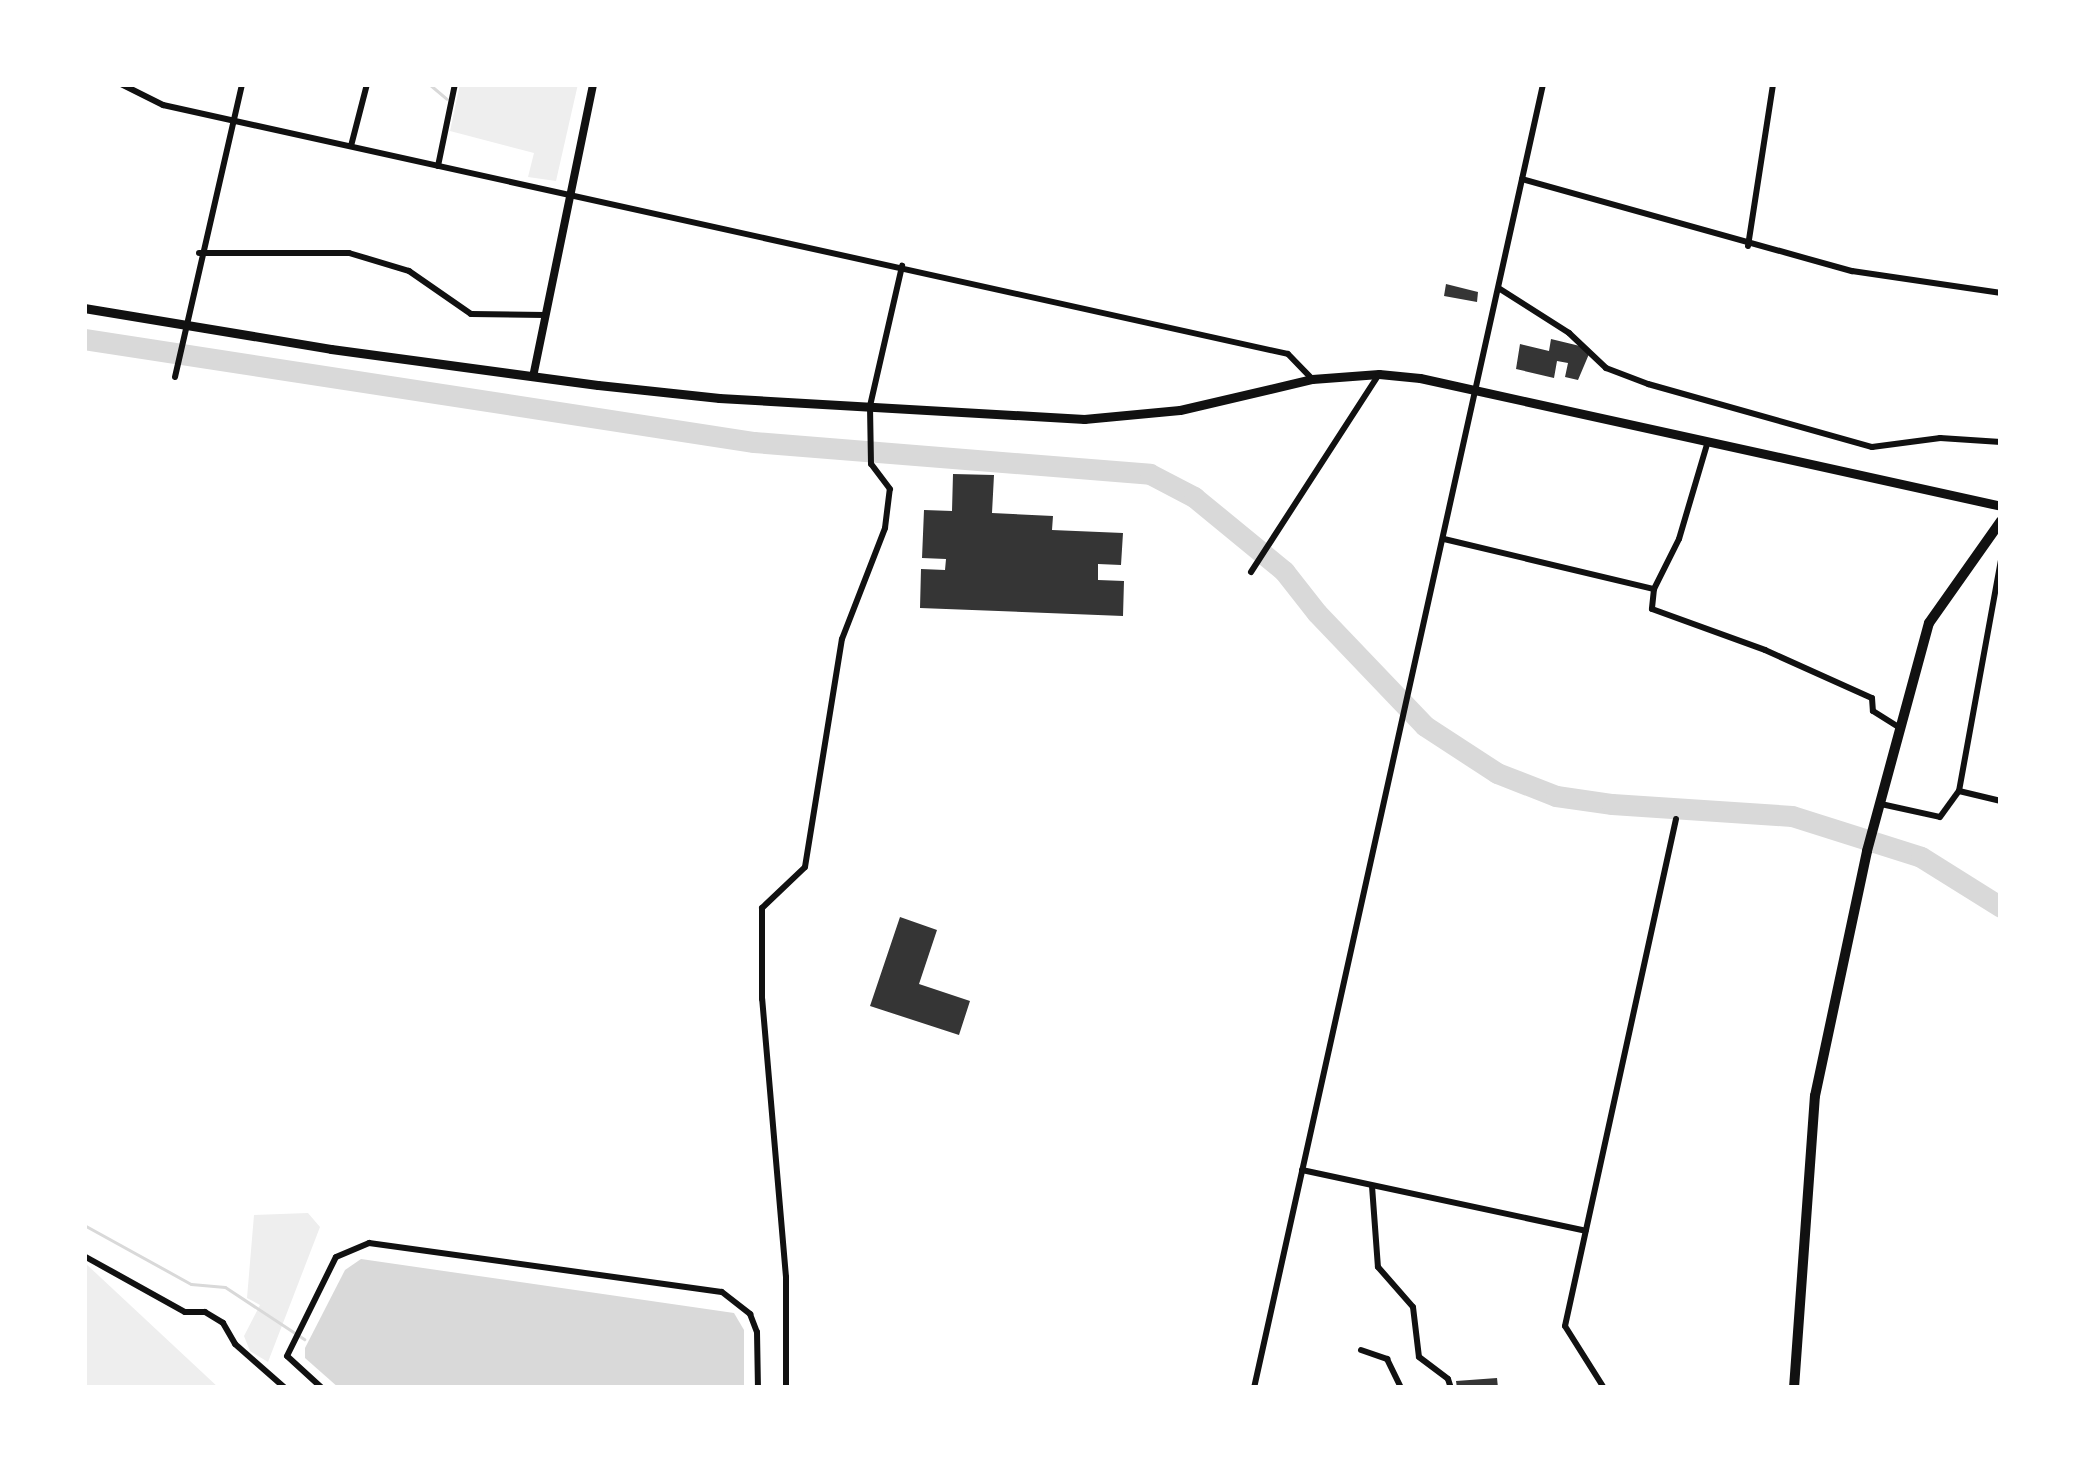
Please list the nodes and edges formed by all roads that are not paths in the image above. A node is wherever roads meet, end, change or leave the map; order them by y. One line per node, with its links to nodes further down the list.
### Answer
1 (121, 84): 9 (street)
2 (155, 84): 9 (street)
3 (242, 84): 10 (street)
4 (367, 84): 11 (street)
5 (455, 84): 12 (street)
6 (592, 84): 14 (street)
7 (1543, 84): 13 (street)
8 (1773, 84): 15 (street)
9 (150, 99): 10 (street)
10 (237, 120): 11 (street); 16 (street)
11 (351, 146): 12 (street)
12 (438, 166): 14 (street)
13 (1522, 178): 15 (street); 18 (street)
14 (570, 195): 17 (street); 21 (street)
15 (1748, 246): 19 (street)
16 (200, 253): 21 (street); 22 (street)
17 (902, 266): 26 (street); 28 (street)
18 (1499, 289): 27 (street); 30 (street)
19 (2001, 293)
20 (84, 308): 22 (main road)
21 (546, 315): 25 (street)
22 (184, 325): 24 (street); 25 (main road)
23 (1378, 374): 26 (main road); 27 (main road); 35 (street)
24 (175, 377)
25 (533, 377): 28 (main road)
26 (1312, 379): 28 (main road)
27 (1477, 390): 29 (main road); 33 (street)
28 (870, 406): 52 (street)
29 (1708, 441): 31 (main road); 36 (street)
30 (2001, 442)
31 (2001, 506)
32 (2001, 521): 39 (main road)
33 (1444, 539): 36 (street); 44 (street)
34 (2001, 561): 37 (street)
35 (1251, 572)
36 (1654, 589): 39 (street)
37 (1989, 637): 38 (street); 40 (street)
38 (2001, 638)
39 (1899, 727): 42 (main road)
40 (1959, 791): 41 (street); 42 (street)
41 (2001, 801)
42 (1881, 804): 59 (main road)
43 (1676, 818): 46 (street)
44 (1302, 1170): 45 (street); 53 (street)
45 (1372, 1186): 46 (street); 55 (street)
46 (1587, 1231): 56 (street)
47 (84, 1256): 49 (street)
48 (1361, 1350): 54 (street)
49 (285, 1388)
50 (322, 1388): 51 (street)
51 (758, 1388)
52 (786, 1388)
53 (1254, 1388)
54 (1401, 1388)
55 (1451, 1388)
56 (1604, 1388)
57 (1650, 1388): 58 (street)
58 (1769, 1388)
59 (1794, 1388)

